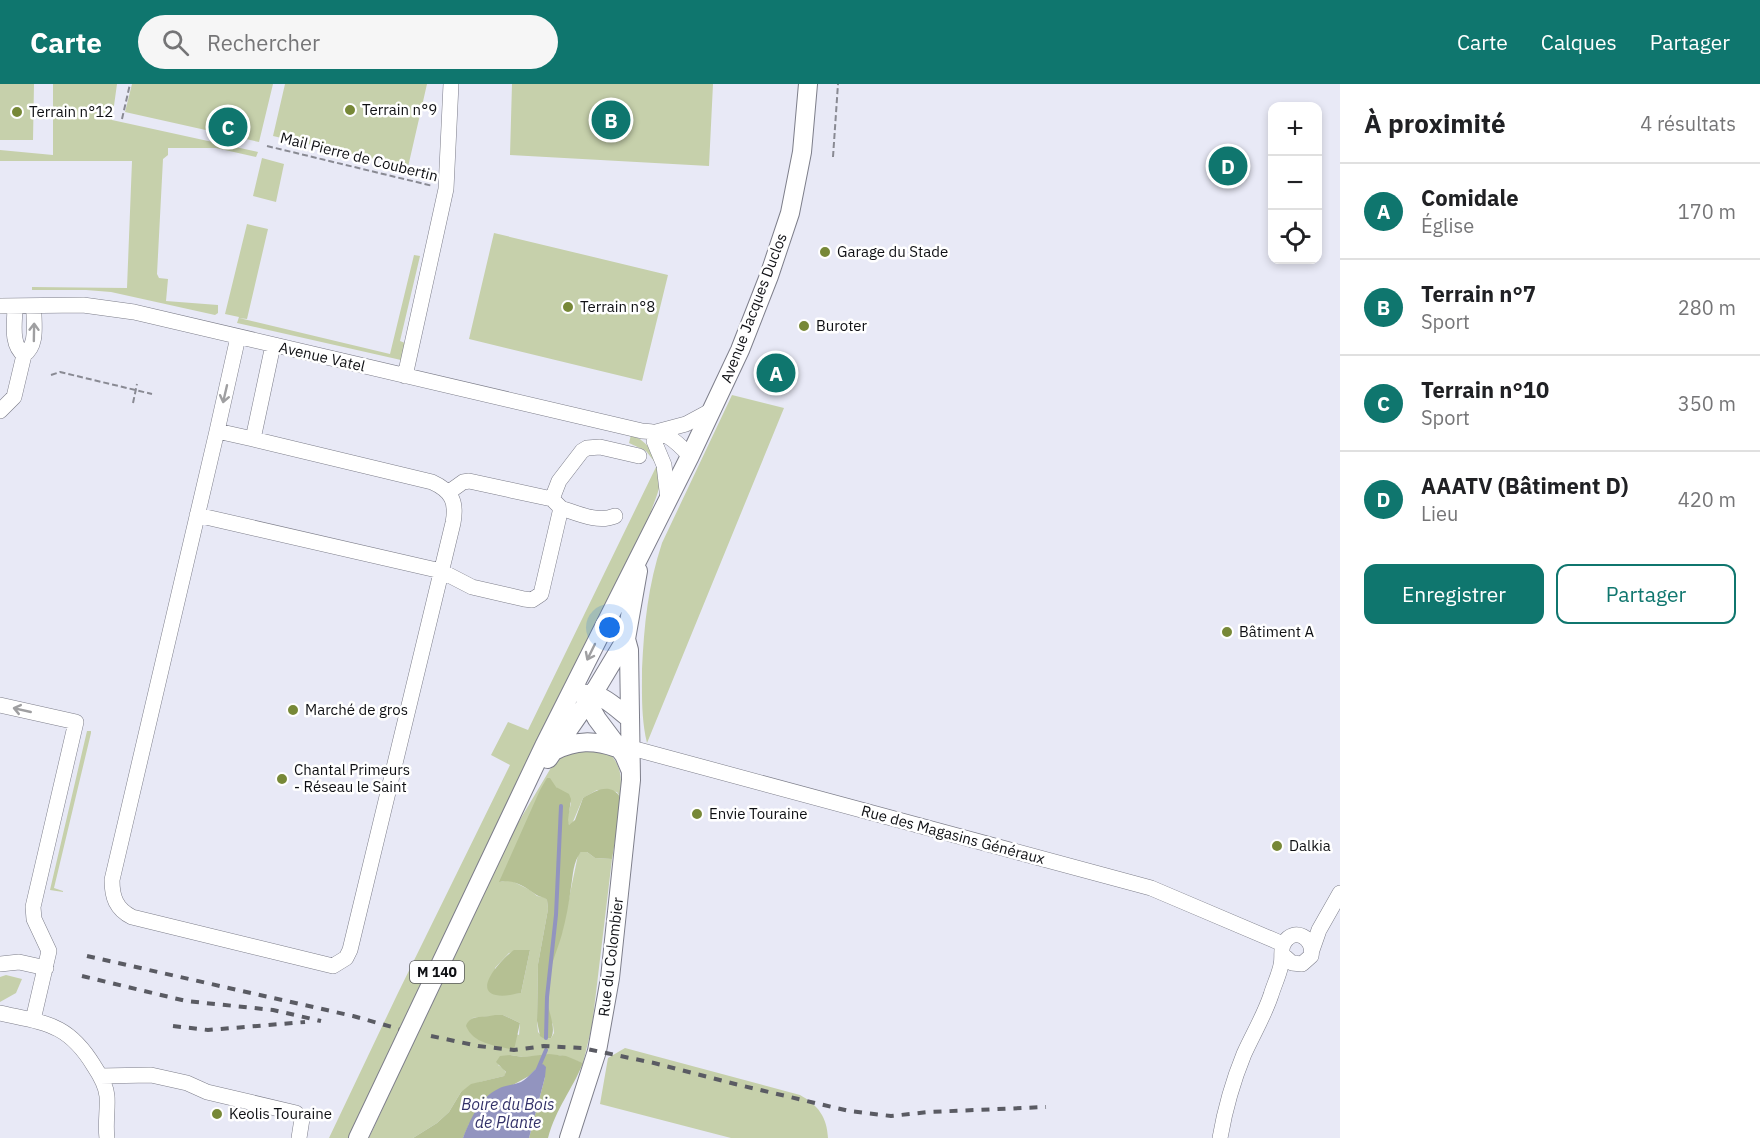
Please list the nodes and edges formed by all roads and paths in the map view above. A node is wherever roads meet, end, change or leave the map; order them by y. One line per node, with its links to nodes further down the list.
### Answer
1 (130, 84): 5 (path)
2 (451, 84): 8 (street)
3 (808, 84): 20 (main road, Avenue Jacques Duclos)
4 (838, 84): 7 (path)
5 (122, 119)
6 (267, 146): 8 (path, Mail Pierre de Coubertin)
7 (833, 157)
8 (445, 195): 15 (street)
9 (7, 306): 10 (street, Avenue Vatel); 13 (street)
10 (34, 306): 11 (street, Avenue Vatel); 13 (street, one-way to 10)
11 (238, 337): 12 (street, Avenue Vatel); 22 (street, one-way to 22)
12 (273, 345): 15 (street, Avenue Vatel); 24 (street)
13 (24, 354): 21 (street)
14 (51, 375): 17 (path)
15 (405, 376): 23 (street, Avenue Vatel)
16 (137, 384): 17 (path)
17 (136, 390): 18 (path); 19 (path)
18 (152, 394)
19 (133, 403)
20 (712, 410): 23 (street); 26 (main road, Avenue Jacques Duclos)
21 (0, 411)
22 (217, 431): 24 (street); 30 (street)
23 (650, 434): 26 (street, Avenue Vatel); 28 (street)
24 (253, 439): 27 (street)
25 (639, 456): 29 (street)
26 (690, 456): 28 (main road, Avenue Jacques Duclos)
27 (449, 492): 29 (street); 33 (street)
28 (668, 499): 32 (main road, Avenue Jacques Duclos)
29 (557, 504): 31 (street); 33 (street)
30 (197, 515): 33 (street); 33 (street)
31 (615, 516)
32 (642, 552): 34 (main road, M 140); 35 (main road, M 140, one-way to 35)
33 (441, 572)
34 (626, 639): 35 (main road, M 140); 37 (main road, Rue du Colombier)
35 (582, 693): 37 (main road); 38 (main road); 39 (main road, M 140); 40 (main road, M 140)
36 (0, 705): 48 (street, one-way to 36)
37 (629, 718): 38 (main road, Rue du Colombier)
38 (624, 748): 39 (main road); 44 (street, Rue des Magasins Généraux); 56 (main road, Rue du Colombier)
39 (554, 751): 40 (main road, M 140)
40 (517, 805): 55 (main road, M 140)
41 (1340, 894): 42 (street)
42 (1325, 918): 43 (street); 45 (street)
43 (1299, 935): 44 (street); 45 (street)
44 (1283, 949): 47 (street); 50 (street)
45 (1312, 950): 47 (street)
46 (0, 964): 48 (street)
47 (1302, 964): 50 (street)
48 (46, 968): 51 (street)
49 (0, 1013): 51 (street)
50 (1264, 1013): 57 (street)
51 (33, 1020): 52 (street)
52 (97, 1071): 53 (street); 54 (street)
53 (107, 1138)
54 (299, 1138)
55 (358, 1138)
56 (569, 1138)
57 (1221, 1138)

